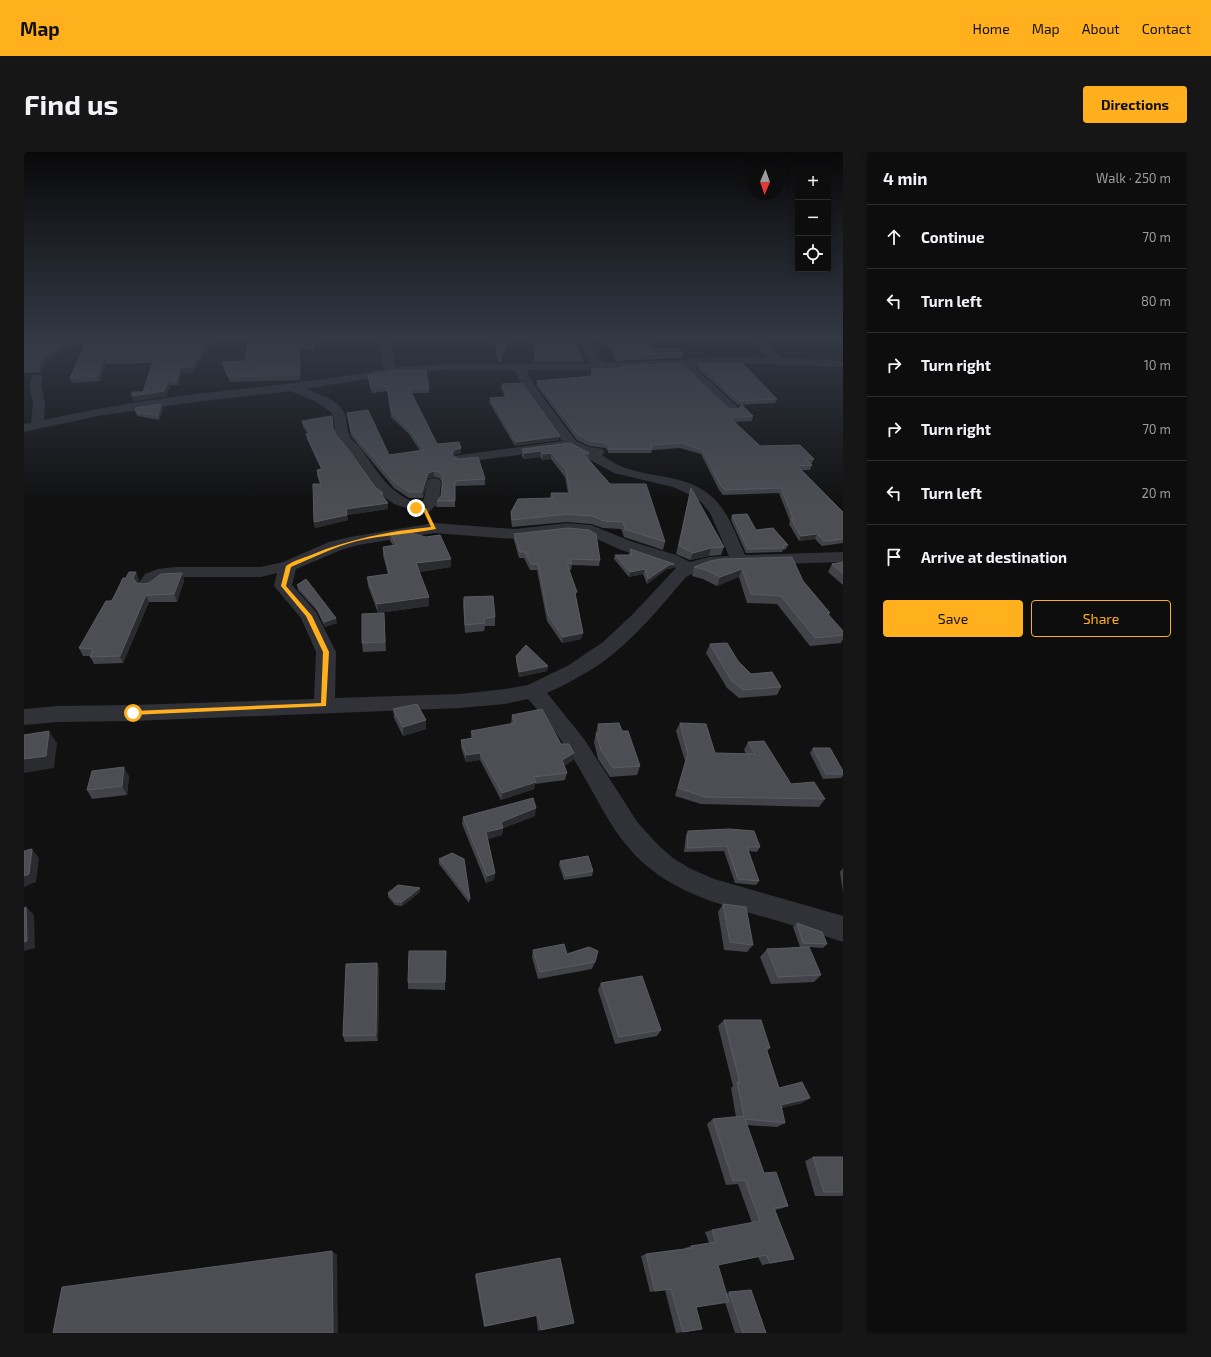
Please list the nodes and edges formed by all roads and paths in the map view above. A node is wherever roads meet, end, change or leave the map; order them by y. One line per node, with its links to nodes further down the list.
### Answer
1 (37, 394): 7 (street)
2 (233, 394): 7 (street)
3 (307, 394): 14 (street)
4 (535, 394): 9 (street)
5 (717, 394): 6 (street)
6 (733, 409)
7 (37, 425): 8 (street)
8 (24, 428)
9 (571, 444): 10 (street); 12 (street)
10 (586, 451): 11 (street); 17 (street)
11 (612, 453)
12 (460, 459)
13 (434, 482): 14 (street)
14 (424, 509): 15 (street)
15 (434, 528): 18 (street); 19 (street)
16 (843, 557): 17 (street)
17 (739, 559): 19 (street)
18 (288, 566): 20 (street); 22 (street)
19 (690, 568): 23 (street)
20 (261, 572): 21 (street); 22 (street)
21 (146, 585)
22 (283, 586): 24 (street)
23 (532, 691): 24 (street); 26 (street)
24 (324, 705): 25 (street)
25 (24, 717)
26 (843, 929)

